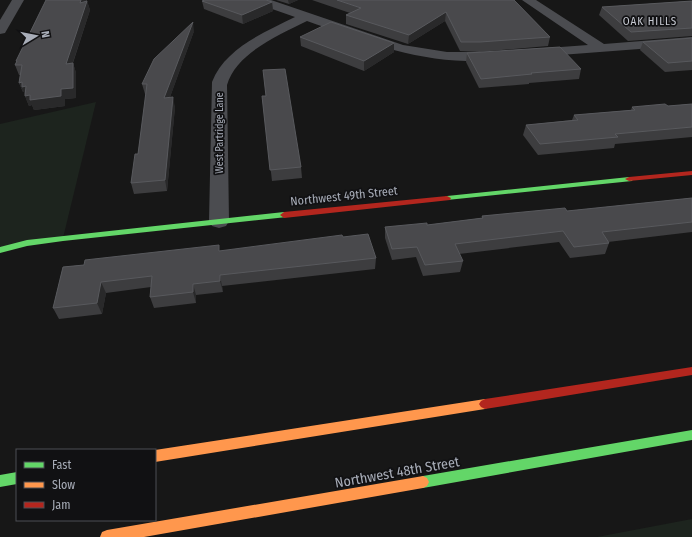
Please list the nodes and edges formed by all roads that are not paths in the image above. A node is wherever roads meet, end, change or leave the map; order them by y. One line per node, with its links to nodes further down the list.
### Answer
1 (18, 0): 5 (street)
2 (259, 0): 4 (street)
3 (528, 0): 7 (street)
4 (304, 16): 9 (street); 11 (street, West Partridge Lane)
5 (0, 30)
6 (692, 41): 7 (street)
7 (602, 48): 8 (street)
8 (525, 54)
9 (509, 55)
10 (692, 173): 11 (main road, Northwest 49th Street)
11 (219, 221): 12 (main road, Northwest 49th Street)
12 (0, 250)
13 (692, 371): 15 (main road)
14 (692, 435): 18 (main road, Northwest 48th Street)
15 (156, 456)
16 (16, 478): 17 (main road)
17 (0, 481)
18 (107, 537)

